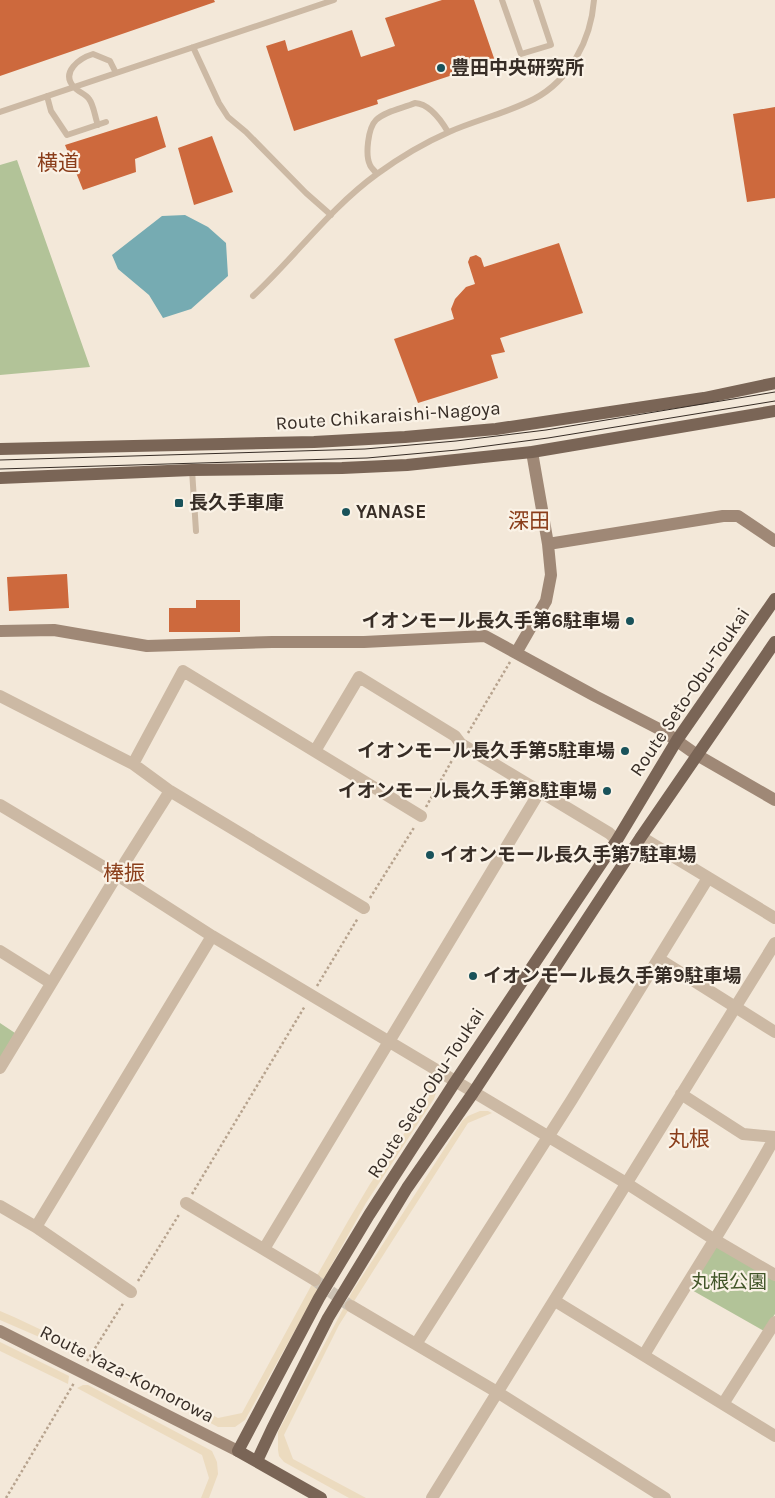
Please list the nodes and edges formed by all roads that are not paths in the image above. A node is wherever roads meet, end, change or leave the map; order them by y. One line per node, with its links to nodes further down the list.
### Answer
1 (334, 0): 5 (lane)
2 (502, 0): 3 (lane)
3 (536, 0)
4 (594, 0): 12 (lane)
5 (193, 47): 6 (lane); 14 (lane)
6 (116, 73): 7 (lane); 7 (lane)
7 (73, 87): 8 (lane); 11 (lane)
8 (47, 96): 9 (lane); 11 (lane)
9 (0, 112)
10 (106, 122): 11 (lane)
11 (98, 125)
12 (448, 132): 13 (lane); 13 (lane)
13 (377, 174): 14 (lane)
14 (331, 215): 15 (lane)
15 (252, 296)
16 (775, 383): 18 (main road, Route Chikaraishi-Nagoya)
17 (775, 411): 19 (main road)
18 (0, 450)
19 (532, 452): 20 (main road); 24 (street)
20 (192, 470): 21 (main road); 22 (lane)
21 (0, 478)
22 (196, 531)
23 (775, 541): 24 (street)
24 (548, 544): 28 (street)
25 (775, 598): 30 (main road, Route Seto-Obu-Toukai)
26 (0, 631): 28 (street)
27 (775, 642): 32 (main road, Route Seto-Obu-Toukai)
28 (516, 653): 30 (street)
29 (0, 696): 33 (street)
30 (678, 740): 32 (street); 40 (main road, Route Seto-Obu-Toukai)
31 (315, 751): 33 (street); 35 (street); 38 (street)
32 (697, 755): 36 (street); 39 (main road, Route Seto-Obu-Toukai)
33 (133, 764): 34 (street)
34 (170, 791): 41 (street); 43 (street)
35 (540, 791): 40 (street); 52 (street)
36 (775, 800)
37 (0, 805): 41 (street)
38 (421, 816)
39 (641, 837): 42 (street); 55 (main road, Route Seto-Obu-Toukai)
40 (617, 840): 54 (main road, Route Seto-Obu-Toukai)
41 (117, 875): 45 (street); 49 (street)
42 (708, 878): 44 (street); 48 (street)
43 (364, 908)
44 (775, 918)
45 (212, 936): 52 (street); 62 (street)
46 (775, 943): 50 (street)
47 (0, 951): 49 (street)
48 (659, 960): 50 (street); 57 (street)
49 (51, 983): 53 (street)
50 (735, 1007): 51 (street); 56 (street)
51 (775, 1032)
52 (390, 1041): 54 (street); 64 (street)
53 (0, 1068)
54 (455, 1082): 55 (street); 77 (main road, Route Seto-Obu-Toukai)
55 (473, 1093): 57 (street); 78 (main road, Route Seto-Obu-Toukai)
56 (682, 1094): 58 (street); 59 (street)
57 (548, 1136): 59 (street); 72 (street)
58 (775, 1137): 63 (street)
59 (626, 1184): 63 (street); 68 (street)
60 (186, 1203): 64 (street)
61 (0, 1206): 62 (street)
62 (36, 1227): 67 (street)
63 (715, 1240): 65 (street); 73 (street)
64 (264, 1249): 66 (street)
65 (775, 1275)
66 (314, 1280)
67 (131, 1292)
68 (555, 1301): 73 (street); 74 (street)
69 (351, 1306): 72 (street)
70 (775, 1322): 75 (street)
71 (0, 1331): 77 (street, Route Yaza-Komorowa)
72 (416, 1344): 74 (street)
73 (644, 1355): 75 (street)
74 (497, 1392): 80 (street); 81 (street)
75 (723, 1404): 76 (street)
76 (775, 1436)
77 (238, 1451): 78 (main road)
78 (258, 1461): 79 (main road)
79 (321, 1498)
80 (432, 1498)
81 (665, 1498)

